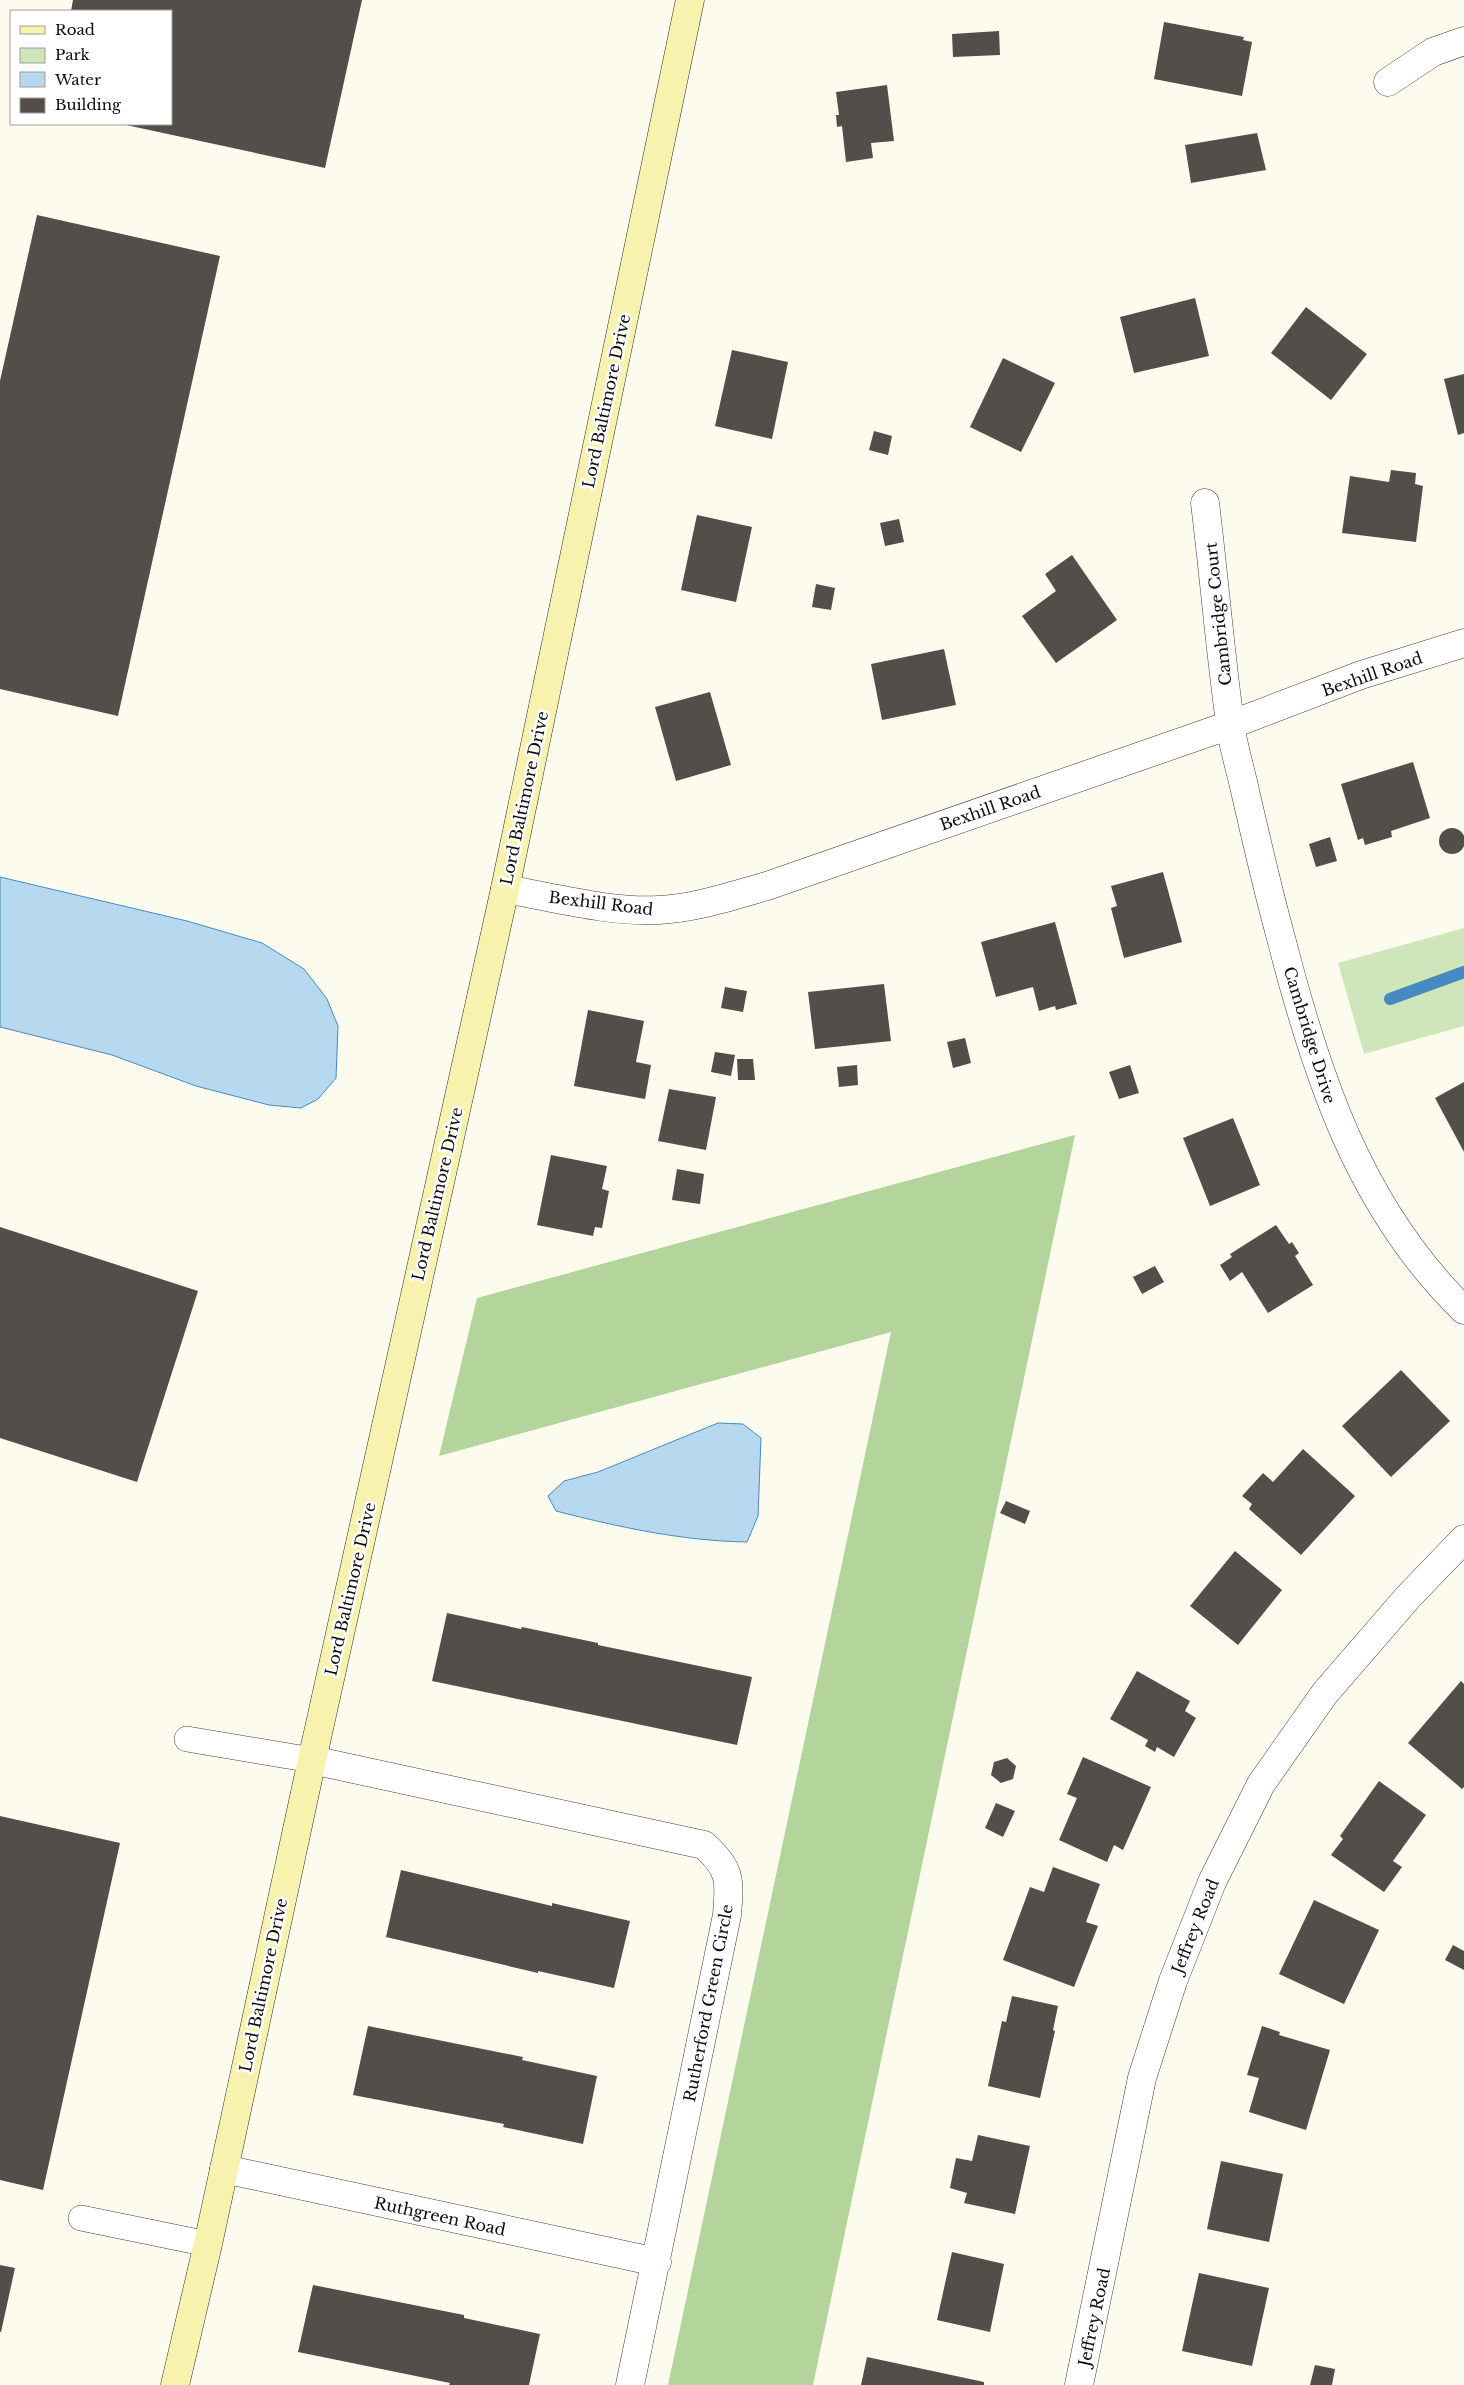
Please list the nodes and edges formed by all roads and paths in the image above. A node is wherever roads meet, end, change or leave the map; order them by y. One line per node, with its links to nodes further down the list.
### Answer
1 (690, 0): 7 (main road, Lord Baltimore Drive)
2 (1464, 40): 3 (street)
3 (1388, 82)
4 (1205, 503): 6 (street, Cambridge Court)
5 (1464, 644): 6 (street, Bexhill Road)
6 (1230, 725): 7 (street, Bexhill Road); 8 (street, Cambridge Drive)
7 (505, 889): 11 (main road, Lord Baltimore Drive)
8 (1464, 1310)
9 (1464, 1539): 18 (street, Jeffrey Road)
10 (187, 1739): 11 (lane)
11 (312, 1760): 12 (main road, Lord Baltimore Drive); 15 (street, Rutherford Green Circle)
12 (224, 2169): 14 (main road, Lord Baltimore Drive); 15 (street, Ruthgreen Road)
13 (81, 2218): 14 (lane)
14 (208, 2244): 16 (main road, Lord Baltimore Drive)
15 (657, 2262): 17 (street, Rutherford Green Circle)
16 (174, 2385)
17 (630, 2385)
18 (1080, 2385)

